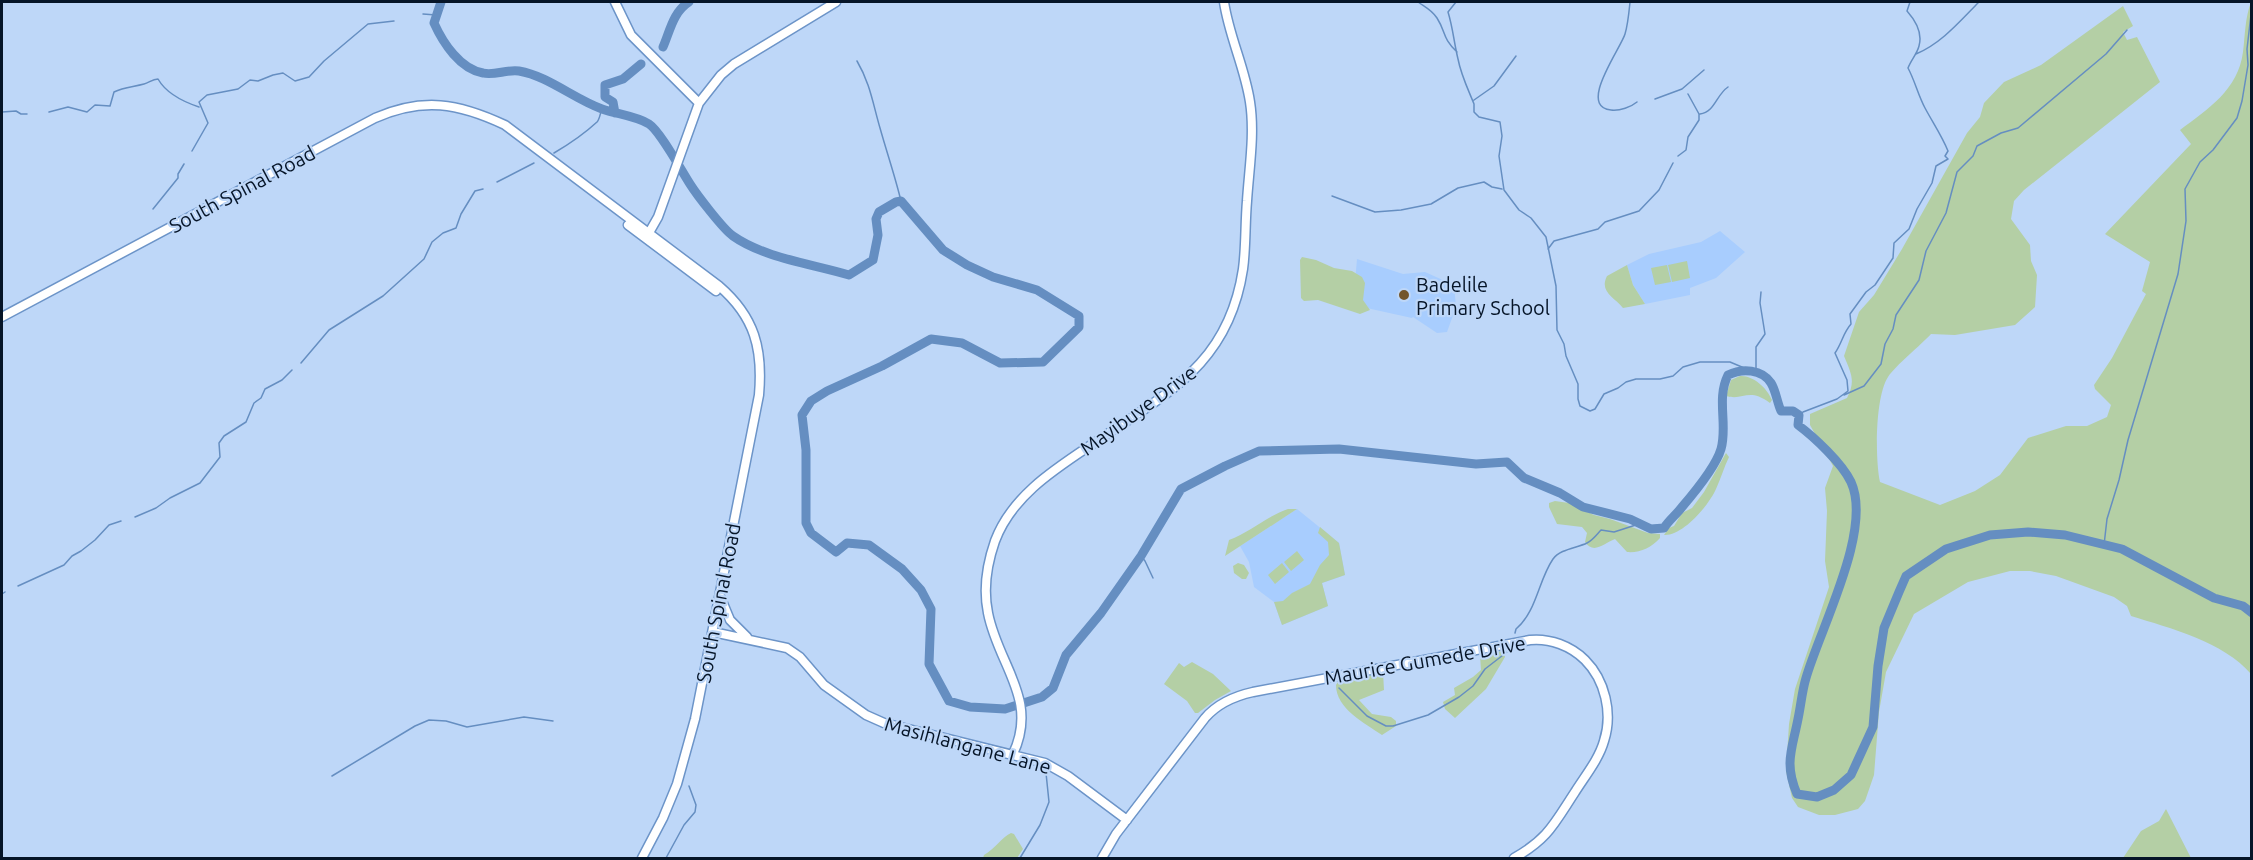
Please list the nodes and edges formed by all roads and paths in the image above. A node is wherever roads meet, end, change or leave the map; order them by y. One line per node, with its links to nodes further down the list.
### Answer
1 (615, 2): 4 (street)
2 (836, 2): 4 (street)
3 (1224, 2): 10 (street, Mayibuye Drive)
4 (699, 103): 5 (street)
5 (647, 236): 6 (street, South Spinal Road); 7 (street, South Spinal Road)
6 (2, 317)
7 (720, 596): 8 (street, South Spinal Road); 9 (street)
8 (713, 632): 9 (street, Masihlangane Lane); 12 (street, South Spinal Road)
9 (750, 640): 10 (street, Masihlangane Lane)
10 (1013, 754): 11 (street, Masihlangane Lane)
11 (1127, 820): 13 (street, Maurice Gumede Drive); 14 (street, Maurice Gumede Drive)
12 (642, 858)
13 (1102, 858)
14 (1514, 858)

